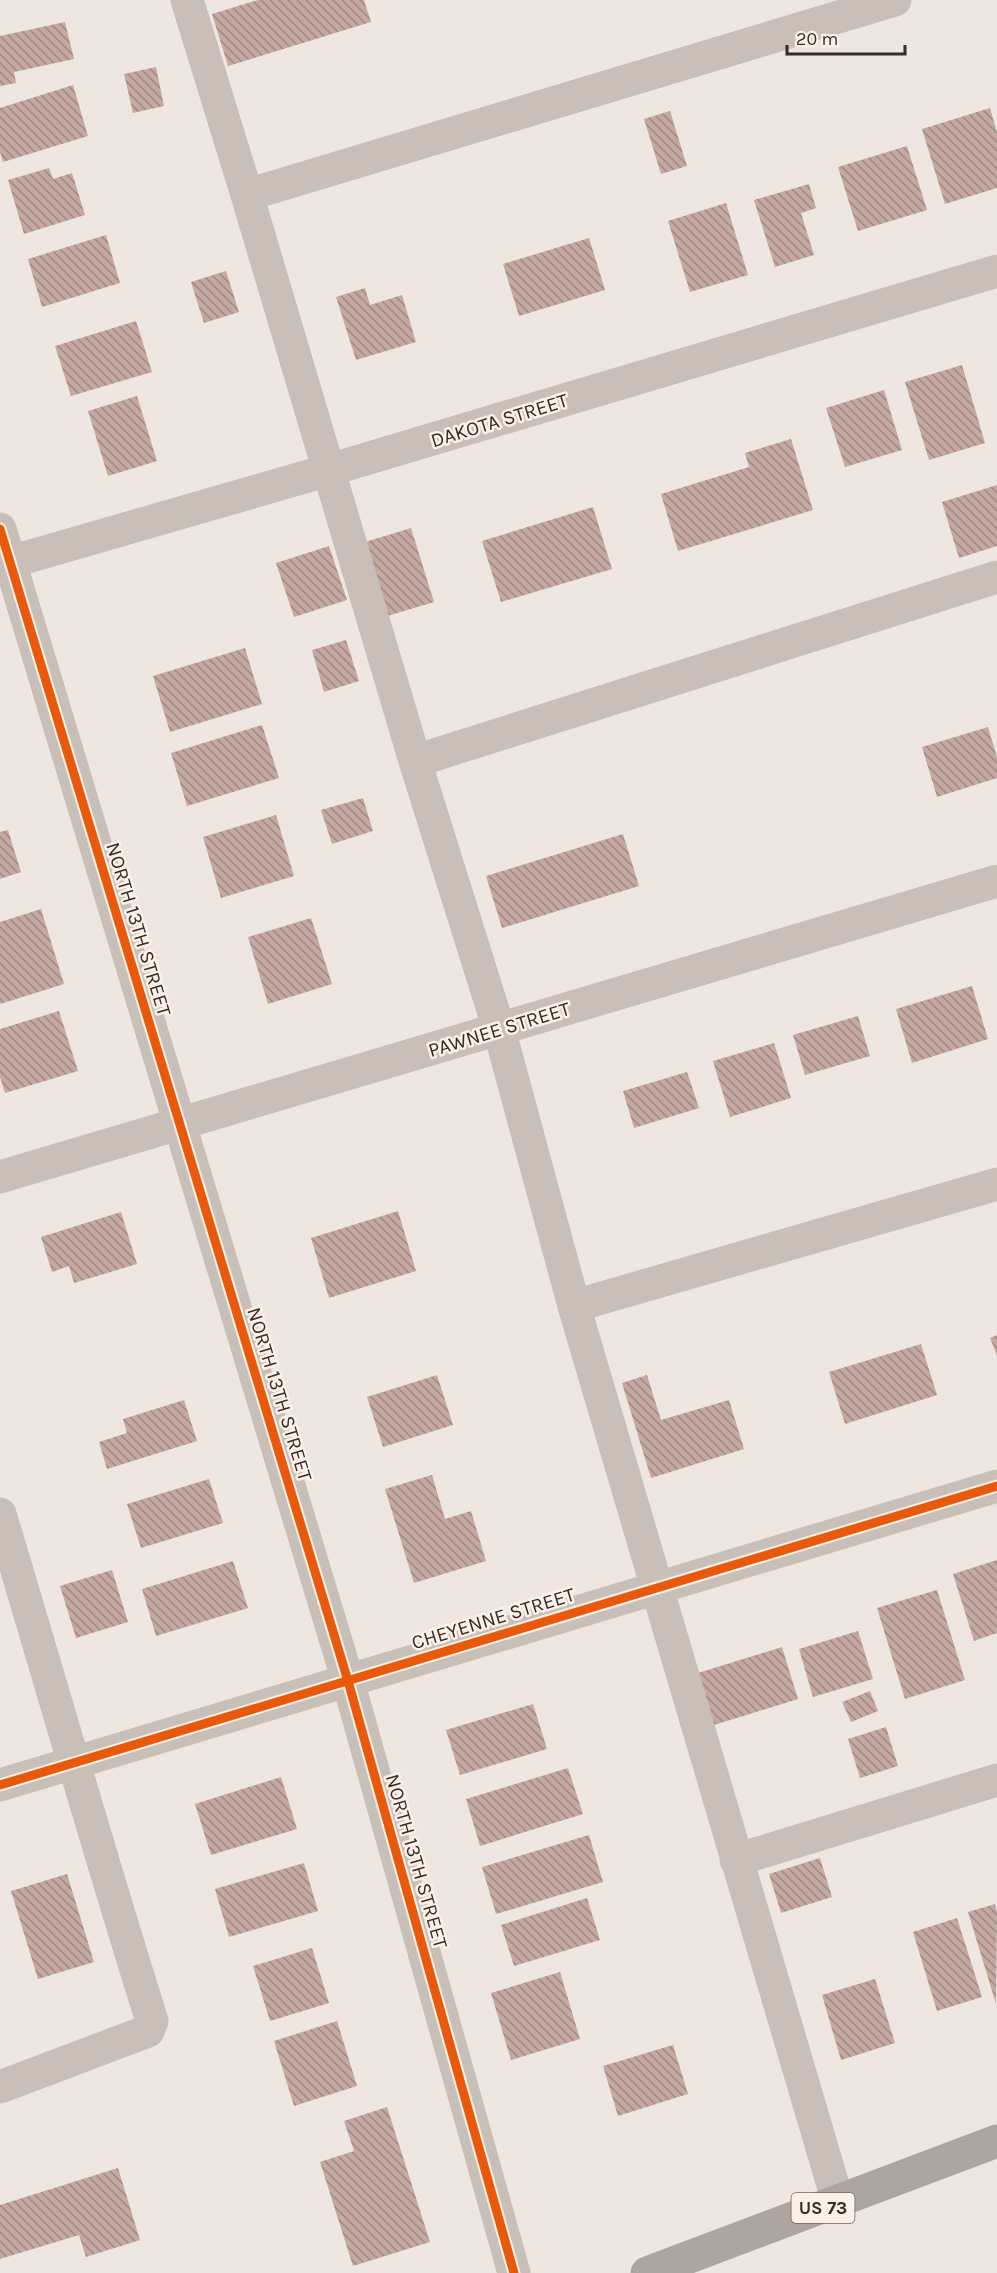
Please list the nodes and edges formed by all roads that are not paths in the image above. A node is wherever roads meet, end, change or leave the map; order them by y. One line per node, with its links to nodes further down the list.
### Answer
1 (187, 0): 3 (street)
2 (895, 0): 3 (street)
3 (247, 195): 5 (street)
4 (997, 270): 5 (street, DAKOTA STREET)
5 (329, 471): 7 (street, DAKOTA STREET); 9 (street)
6 (0, 529): 7 (street, NORTH 13TH STREET)
7 (5, 563): 12 (street, NORTH 13TH STREET)
8 (997, 577): 9 (street)
9 (415, 761): 11 (street)
10 (997, 880): 11 (street, PAWNEE STREET)
11 (499, 1029): 12 (street, PAWNEE STREET); 15 (street)
12 (179, 1124): 13 (street, PAWNEE STREET); 19 (street, NORTH 13TH STREET)
13 (0, 1178)
14 (997, 1184): 15 (street)
15 (574, 1306): 18 (street)
16 (997, 1486): 18 (street, CHEYENNE STREET)
17 (0, 1514): 20 (street)
18 (657, 1586): 19 (street, CHEYENNE STREET); 23 (street)
19 (348, 1682): 20 (street, CHEYENNE STREET); 27 (street, NORTH 13TH STREET)
20 (75, 1762): 22 (street, CHEYENNE STREET); 24 (street)
21 (997, 1780): 23 (street)
22 (0, 1785)
23 (736, 1860): 26 (street)
24 (0, 2087)
25 (997, 2141): 26 (highway, US 73)
26 (838, 2202): 28 (highway, US 73)
27 (514, 2273)
28 (647, 2273)

